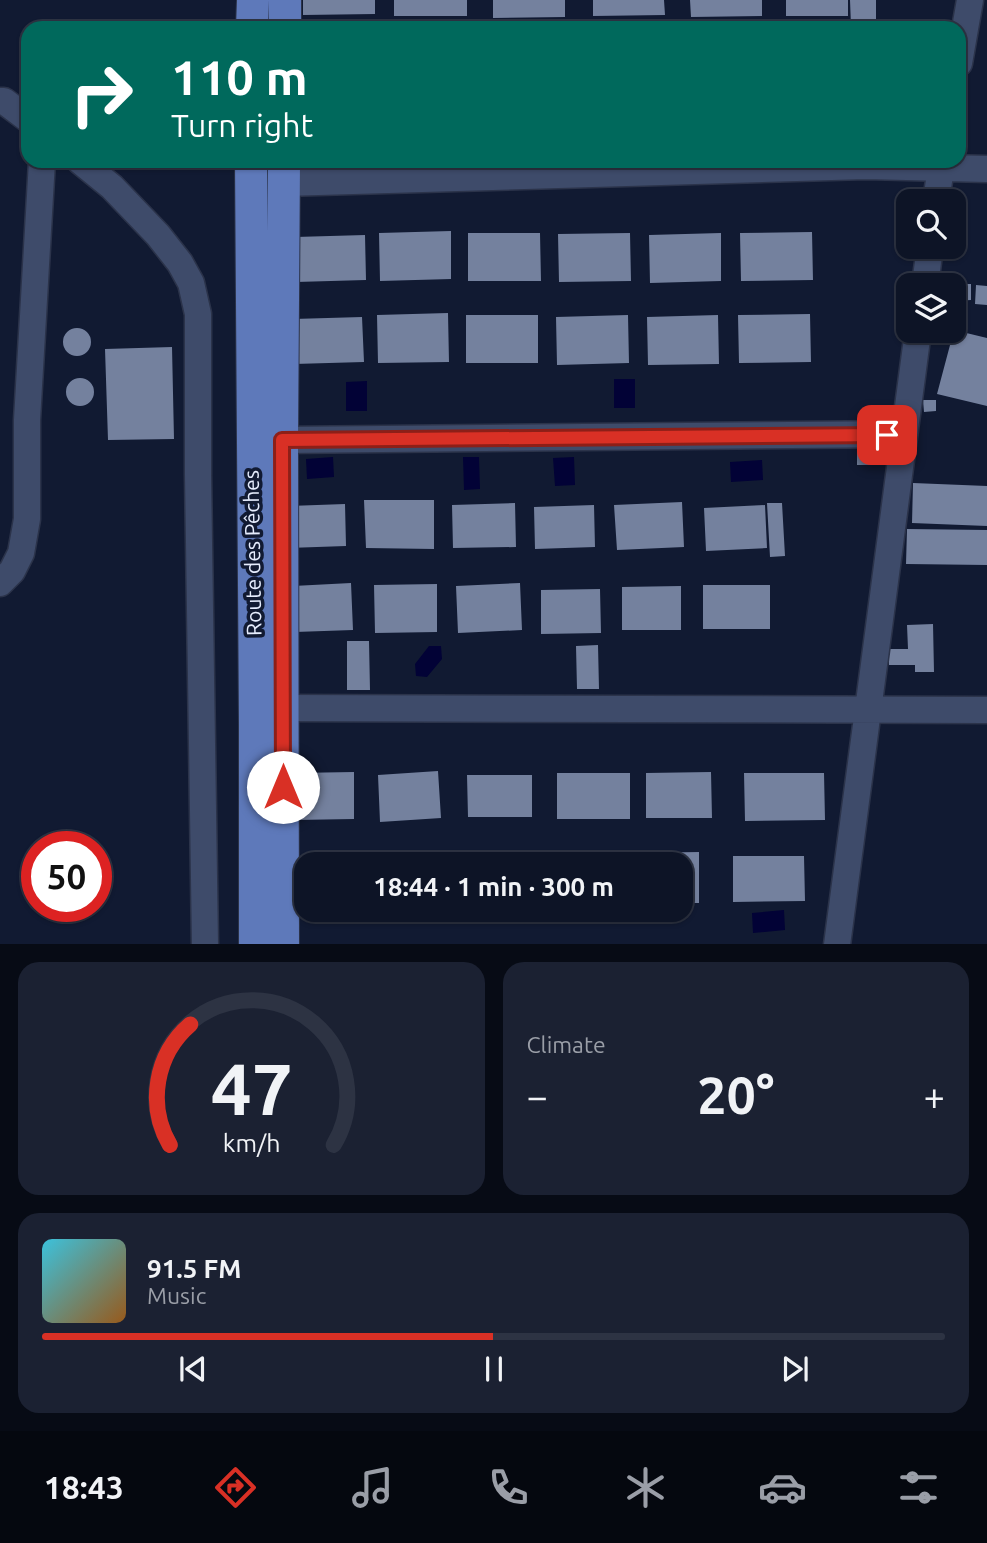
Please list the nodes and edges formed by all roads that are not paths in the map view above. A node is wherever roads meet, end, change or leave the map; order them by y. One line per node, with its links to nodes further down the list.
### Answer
1 (253, 0): 4 (main road)
2 (285, 0): 5 (main road)
3 (970, 0): 6 (street)
4 (252, 21)
5 (285, 21)
6 (966, 23)
7 (0, 101): 8 (street)
8 (21, 114)
9 (966, 167): 15 (street)
10 (42, 168): 21 (street)
11 (88, 168): 25 (street)
12 (251, 168): 26 (main road, Route des Pêches)
13 (672, 168): 16 (street)
14 (941, 168): 17 (street)
15 (987, 169)
16 (284, 172): 20 (main road, Route des Pêches)
17 (938, 189)
18 (916, 343): 19 (street)
19 (904, 435): 20 (street); 24 (street)
20 (282, 440): 22 (main road, Route des Pêches)
21 (0, 583)
22 (283, 708): 24 (street); 27 (main road, Route des Pêches)
23 (987, 710): 24 (street)
24 (869, 711): 28 (street)
25 (205, 944)
26 (254, 944)
27 (284, 944)
28 (837, 944)

